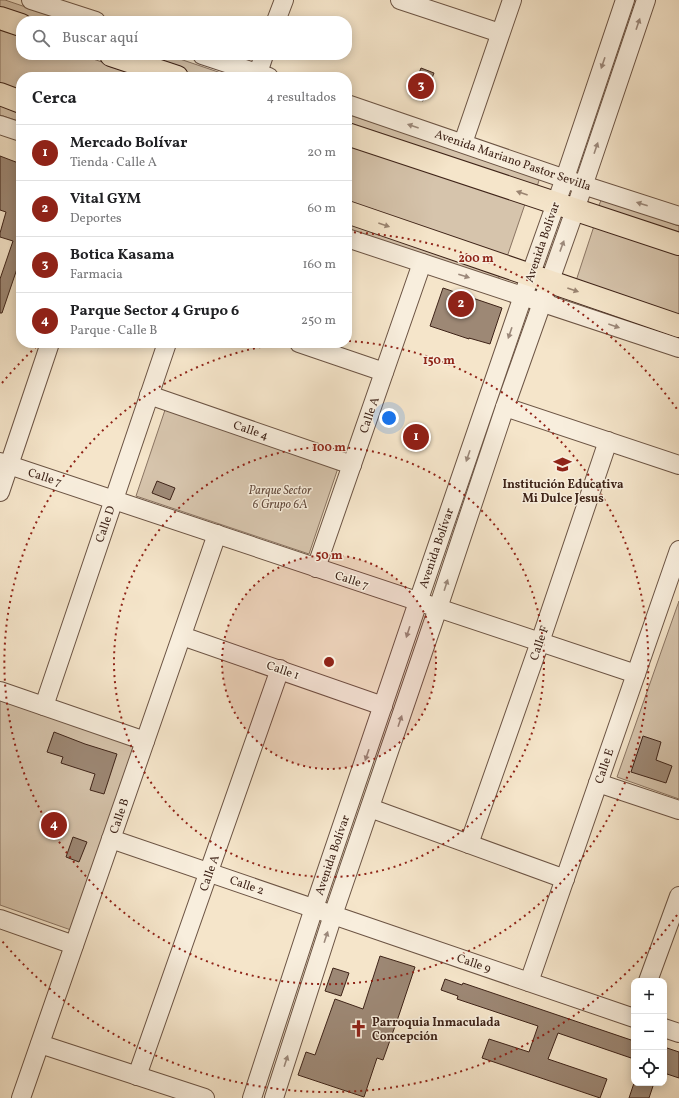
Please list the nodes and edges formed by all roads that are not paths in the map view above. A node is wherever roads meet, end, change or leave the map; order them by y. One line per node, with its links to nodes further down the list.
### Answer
1 (31, 0): 7 (street)
2 (284, 0): 9 (street)
3 (400, 0): 12 (street)
4 (512, 0): 12 (street)
5 (625, 0): 26 (street, Avenida Bolívar, one-way to 26)
6 (646, 0): 27 (street, Avenida Bolívar, one-way to 6)
7 (59, 4): 8 (street)
8 (85, 16)
9 (278, 16)
10 (0, 18): 11 (main road)
11 (16, 23)
12 (500, 33): 25 (street)
13 (126, 60): 16 (main road)
14 (218, 60): 17 (street)
15 (264, 60): 18 (street)
16 (162, 72)
17 (255, 72)
18 (264, 72)
19 (0, 94): 20 (main road)
20 (16, 100)
21 (352, 106): 25 (street, Avenida Mariano Pastor Sevilla, one-way to 21)
22 (0, 125): 23 (street)
23 (16, 130)
24 (352, 136): 28 (main road, one-way to 24)
25 (463, 143): 26 (street, Avenida Mariano Pastor Sevilla)
26 (565, 178): 27 (street, Avenida Mariano Pastor Sevilla); 28 (street, Avenida Bolívar)
27 (583, 185): 28 (street, Avenida Bolívar); 30 (street, Avenida Mariano Pastor Sevilla, one-way to 27)
28 (565, 207): 32 (main road); 34 (street, Avenida Bolívar)
29 (352, 214): 34 (main road, one-way to 34)
30 (679, 216)
31 (352, 240): 33 (street)
32 (679, 244)
33 (422, 263): 35 (street, one-way to 35); 42 (street, Calle A)
34 (540, 278): 35 (street, Avenida Bolívar); 36 (street, Avenida Bolívar); 37 (main road, one-way to 37)
35 (523, 296): 36 (street); 55 (street, Avenida Bolívar, one-way to 55)
36 (542, 302): 41 (street, one-way to 41); 44 (street, Avenida Bolívar)
37 (679, 326)
38 (48, 348): 46 (street)
39 (165, 348): 43 (street, Calle D)
40 (314, 348): 42 (street)
41 (679, 348)
42 (384, 372): 47 (street, Calle A)
43 (149, 395): 47 (street, Calle 4); 50 (street, Calle D)
44 (505, 407): 45 (street); 56 (street, Avenida Bolívar, one-way to 44)
45 (608, 441): 48 (street); 58 (street, Calle F)
46 (5, 463): 49 (street); 50 (street, Calle 7)
47 (352, 465): 53 (street, Calle A)
48 (679, 465)
49 (0, 492)
50 (114, 500): 51 (street, Calle 7); 62 (street, Calle D)
51 (217, 534): 53 (street, Calle 7); 57 (street, Calle B)
52 (679, 550): 54 (street, Calle E)
53 (316, 568): 55 (street, Calle 7)
54 (675, 576): 60 (street, Calle E)
55 (418, 602): 56 (street, Calle 7); 63 (street, Avenida Bolívar, one-way to 63)
56 (438, 608): 58 (street, Calle 7); 66 (street, Avenida Bolívar, one-way to 56)
57 (182, 636): 59 (street, Calle 1); 64 (street, Calle B)
58 (540, 642): 60 (street, Calle 7); 69 (street, Calle F)
59 (280, 669): 63 (street, Calle 1); 70 (street, Calle A)
60 (636, 674): 65 (street, Calle E)
61 (0, 691): 62 (street)
62 (44, 706): 64 (street)
63 (383, 706): 73 (street, Avenida Bolívar, one-way to 73)
64 (145, 741): 68 (street, Calle B)
65 (598, 783): 67 (street); 71 (street, Calle E)
66 (370, 808): 69 (street); 74 (street, Avenida Bolívar)
67 (679, 810)
68 (111, 839): 70 (street, Calle 2); 76 (street, Calle B)
69 (469, 844): 71 (street)
70 (208, 872): 73 (street, Calle 2); 83 (street, Calle A)
71 (565, 879): 78 (street, Calle E)
72 (679, 896): 77 (street)
73 (314, 908): 74 (street, Calle 9); 86 (street, Avenida Bolívar)
74 (334, 915): 78 (street, Calle 9); 87 (street, Avenida Bolívar, one-way to 74)
75 (0, 919): 76 (street)
76 (74, 945): 82 (street, Calle B)
77 (649, 978)
78 (530, 982): 79 (street, Calle 9)
79 (631, 1017)
80 (667, 1029): 81 (street)
81 (679, 1033)
82 (40, 1044): 83 (street); 84 (street, Calle B)
83 (137, 1076): 85 (street)
84 (21, 1098)
85 (205, 1098)
86 (252, 1098)
87 (274, 1098)

